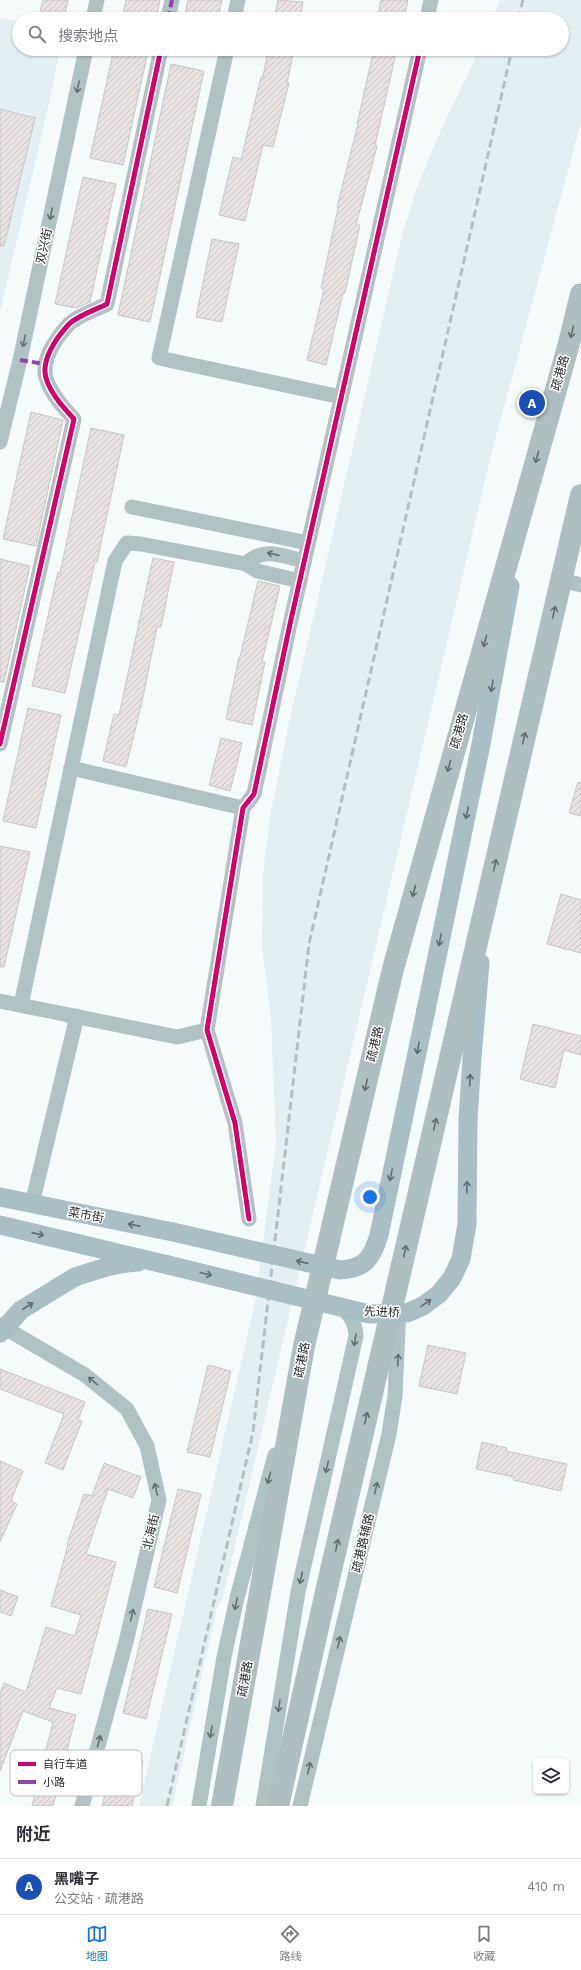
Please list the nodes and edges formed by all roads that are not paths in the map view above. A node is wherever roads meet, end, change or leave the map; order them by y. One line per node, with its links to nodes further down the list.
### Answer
1 (97, 0): 5 (street)
2 (172, 0): 6 (street)
3 (238, 0): 7 (street)
4 (431, 0): 8 (street)
5 (94, 12)
6 (169, 12)
7 (235, 12)
8 (428, 12)
9 (85, 56): 14 (street, 双兴街, one-way to 14)
10 (160, 56): 15 (street)
11 (225, 56): 16 (street)
12 (418, 56): 16 (street)
13 (581, 294): 19 (highway, 疏港路, one-way to 19)
14 (20, 360): 15 (street); 17 (street, 双兴街)
15 (45, 364): 26 (street)
16 (341, 397): 21 (street)
17 (0, 442)
18 (581, 495): 25 (highway)
19 (526, 496): 35 (main road, 菜市街, one-way to 35, bridge); 43 (highway, 疏港路, one-way to 43)
20 (132, 507): 21 (street)
21 (308, 543): 22 (street)
22 (304, 561): 23 (street, one-way to 23); 24 (street)
23 (246, 564): 24 (street); 27 (street)
24 (300, 581): 28 (street)
25 (571, 582): 29 (highway, one-way to 25)
26 (0, 744)
27 (71, 768): 28 (street); 31 (street)
28 (243, 808): 33 (street)
29 (486, 903): 39 (highway, one-way to 29); 40 (main road, 先进桥, one-way to 29, bridge)
30 (0, 1001): 31 (street)
31 (21, 1005): 32 (street)
32 (77, 1016): 33 (street); 35 (street)
33 (207, 1030): 36 (street)
34 (0, 1197): 35 (main road, 菜市街)
35 (32, 1204)
36 (249, 1219)
37 (0, 1225): 38 (main road, one-way to 38)
38 (160, 1263): 40 (main road, 先进桥, one-way to 40, bridge); 42 (main road, one-way to 38, bridge)
39 (399, 1277): 50 (highway, one-way to 39); 51 (street, 疏港路辅路, one-way to 39)
40 (341, 1306): 49 (street, one-way to 49)
41 (0, 1325): 44 (street, 北海街, one-way to 41)
42 (0, 1333)
43 (304, 1346): 46 (highway, 疏港路); 48 (street, one-way to 48)
44 (97, 1750)
45 (85, 1796): 47 (street, 北海街, one-way to 45)
46 (223, 1800)
47 (82, 1806)
48 (199, 1806)
49 (263, 1806)
50 (278, 1806)
51 (300, 1806)

